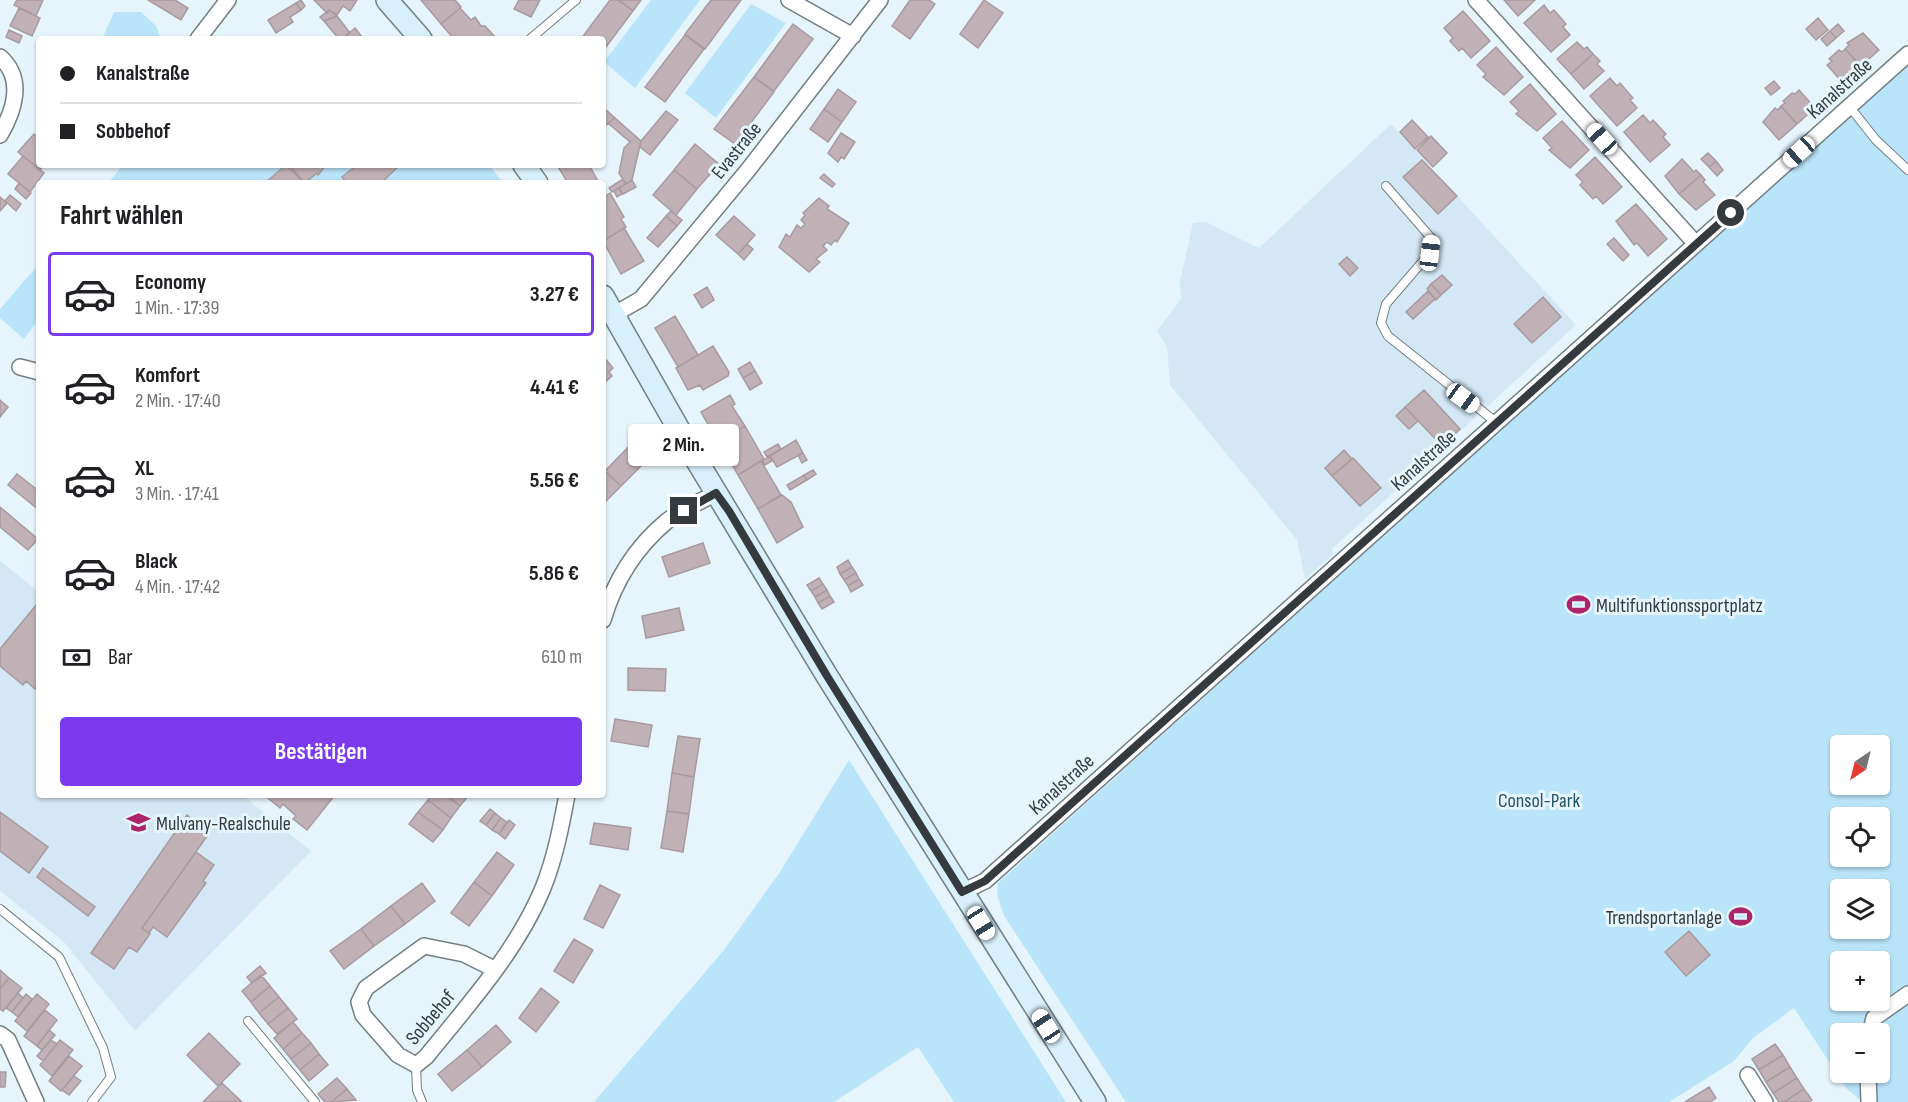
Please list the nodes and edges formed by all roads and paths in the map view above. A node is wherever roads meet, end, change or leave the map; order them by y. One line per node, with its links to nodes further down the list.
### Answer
1 (228, 0): 7 (street)
2 (387, 0): 8 (street)
3 (576, 0): 9 (lane)
4 (789, 0): 10 (street)
5 (880, 0): 10 (street, Evastraße)
6 (1476, 0): 17 (street)
7 (200, 36)
8 (418, 36)
9 (534, 36)
10 (853, 36): 19 (street, Evastraße)
11 (1908, 54): 13 (street, Kanalstraße)
12 (0, 57): 14 (street)
13 (1849, 106): 15 (lane); 17 (street, Kanalstraße)
14 (0, 135)
15 (1908, 170)
16 (1386, 186): 22 (lane)
17 (1696, 244): 22 (street, Kanalstraße)
18 (606, 301): 19 (street)
19 (614, 315): 23 (street)
20 (20, 367): 21 (street)
21 (36, 371)
22 (1497, 423): 26 (street, Kanalstraße)
23 (716, 493): 24 (street); 26 (street)
24 (606, 611)
25 (563, 798): 28 (street, Sobbehof)
26 (962, 892): 40 (street)
27 (0, 909): 37 (lane)
28 (494, 969): 33 (street, Sobbehof); 33 (street, Sobbehof)
29 (1908, 994): 31 (street)
30 (248, 1021): 38 (lane)
31 (1873, 1023)
32 (0, 1034): 36 (street)
33 (416, 1065): 39 (lane)
34 (1748, 1075): 41 (street)
35 (1868, 1083): 42 (street)
36 (36, 1102)
37 (92, 1102)
38 (315, 1102)
39 (422, 1102)
40 (1095, 1102)
41 (1766, 1102)
42 (1869, 1102)

